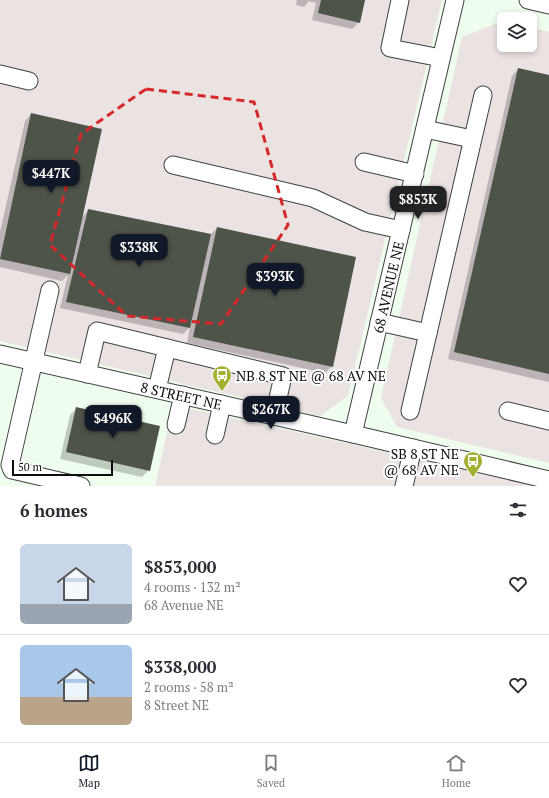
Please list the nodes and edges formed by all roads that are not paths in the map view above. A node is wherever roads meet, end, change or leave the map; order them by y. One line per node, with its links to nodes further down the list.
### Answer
1 (400, 0): 5 (street)
2 (455, 0): 5 (street, 68 AVENUE NE)
3 (528, 0): 4 (street)
4 (549, 5)
5 (441, 58): 9 (street, 68 AVENUE NE)
6 (0, 74): 7 (street)
7 (29, 81)
8 (483, 95): 10 (street)
9 (425, 129): 10 (street); 13 (street, 68 AVENUE NE)
10 (472, 139): 17 (street)
11 (364, 162): 13 (street)
12 (173, 165): 14 (street)
13 (415, 174): 14 (street, 68 AVENUE NE)
14 (401, 230): 16 (street, 68 AVENUE NE)
15 (50, 290): 20 (street)
16 (379, 322): 17 (street); 30 (street, 68 AVENUE NE)
17 (428, 333): 25 (street)
18 (167, 348): 21 (street); 22 (street); 27 (street)
19 (0, 354): 20 (street, 8 STREET NE)
20 (33, 362): 21 (street, 8 STREET NE); 34 (street)
21 (87, 374): 22 (street, 8 STREET NE)
22 (157, 389): 23 (street, 8 STREET NE)
23 (183, 395): 24 (street, 8 STREET NE); 29 (street)
24 (222, 404): 27 (street, 8 STREET NE); 31 (street)
25 (410, 411)
26 (508, 412): 28 (street)
27 (274, 416): 30 (street, 8 STREET NE)
28 (549, 421)
29 (176, 425)
30 (353, 434): 32 (street, 8 STREET NE)
31 (215, 435)
32 (412, 448): 33 (street, 8 STREET NE); 35 (street)
33 (549, 480)
34 (81, 486)
35 (404, 486)

